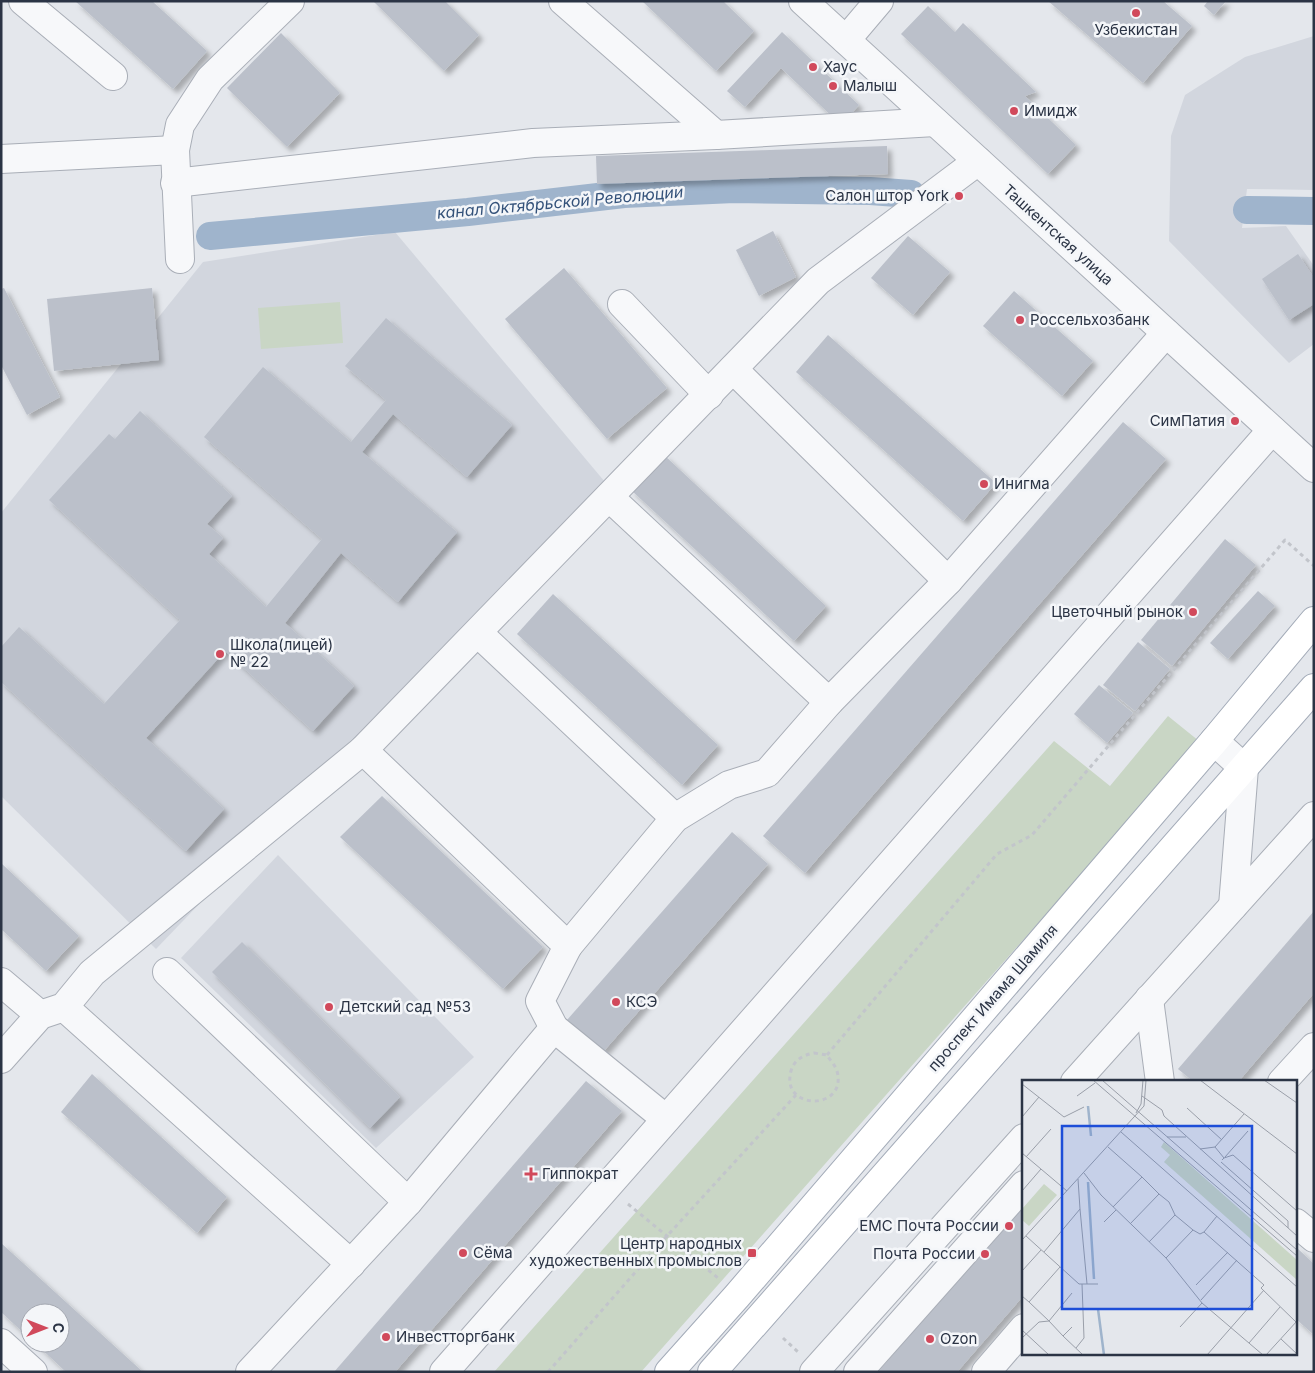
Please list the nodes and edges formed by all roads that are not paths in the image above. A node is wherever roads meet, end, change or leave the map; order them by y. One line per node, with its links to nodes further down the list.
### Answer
1 (23, 1): 7 (street)
2 (290, 1): 10 (street)
3 (563, 1): 9 (street)
4 (803, 1): 6 (street, Ташкентская улица)
5 (879, 1): 6 (street)
6 (846, 40): 8 (street, Ташкентская улица)
7 (113, 76)
8 (935, 122): 9 (street); 12 (street, Ташкентская улица)
9 (716, 135): 13 (street)
10 (175, 150): 11 (street); 13 (street)
11 (1, 160)
12 (978, 161): 16 (street, Ташкентская улица); 17 (street)
13 (176, 191): 14 (street)
14 (180, 259)
15 (622, 304): 18 (street)
16 (1166, 333): 19 (street, Ташкентская улица); 22 (street)
17 (733, 369): 18 (street); 22 (street)
18 (709, 395): 21 (street)
19 (1272, 430): 20 (street, Ташкентская улица); 44 (street)
20 (1314, 468)
21 (609, 497): 24 (street); 26 (street)
22 (948, 581): 26 (street)
23 (1314, 620): 27 (main road, проспект Имама Шамиля)
24 (478, 633): 28 (street); 31 (street)
25 (1314, 688): 29 (main road)
26 (830, 702): 31 (street)
27 (1214, 741): 29 (street); 56 (main road, проспект Имама Шамиля)
28 (363, 750): 33 (street); 37 (street)
29 (1244, 768): 32 (street); 57 (main road)
30 (1314, 816): 32 (street)
31 (675, 818): 33 (street)
32 (1233, 906): 36 (street)
33 (568, 946): 38 (street)
34 (167, 972): 47 (street)
35 (1, 982): 37 (street)
36 (1149, 999): 41 (street); 42 (street)
37 (52, 1011): 40 (street); 50 (street)
38 (554, 1028): 44 (street); 47 (street)
39 (1314, 1047): 43 (street)
40 (1, 1059)
41 (1077, 1080)
42 (1160, 1080)
43 (1284, 1080)
44 (666, 1119): 55 (street)
45 (1022, 1140): 58 (street)
46 (1022, 1187): 59 (street)
47 (408, 1202): 50 (street)
48 (1298, 1225): 49 (street)
49 (1314, 1238)
50 (351, 1264): 54 (street)
51 (1022, 1330): 60 (street)
52 (1, 1343): 53 (street)
53 (33, 1372)
54 (250, 1372)
55 (444, 1372)
56 (669, 1372)
57 (712, 1372)
58 (814, 1372)
59 (858, 1372)
60 (986, 1372)

